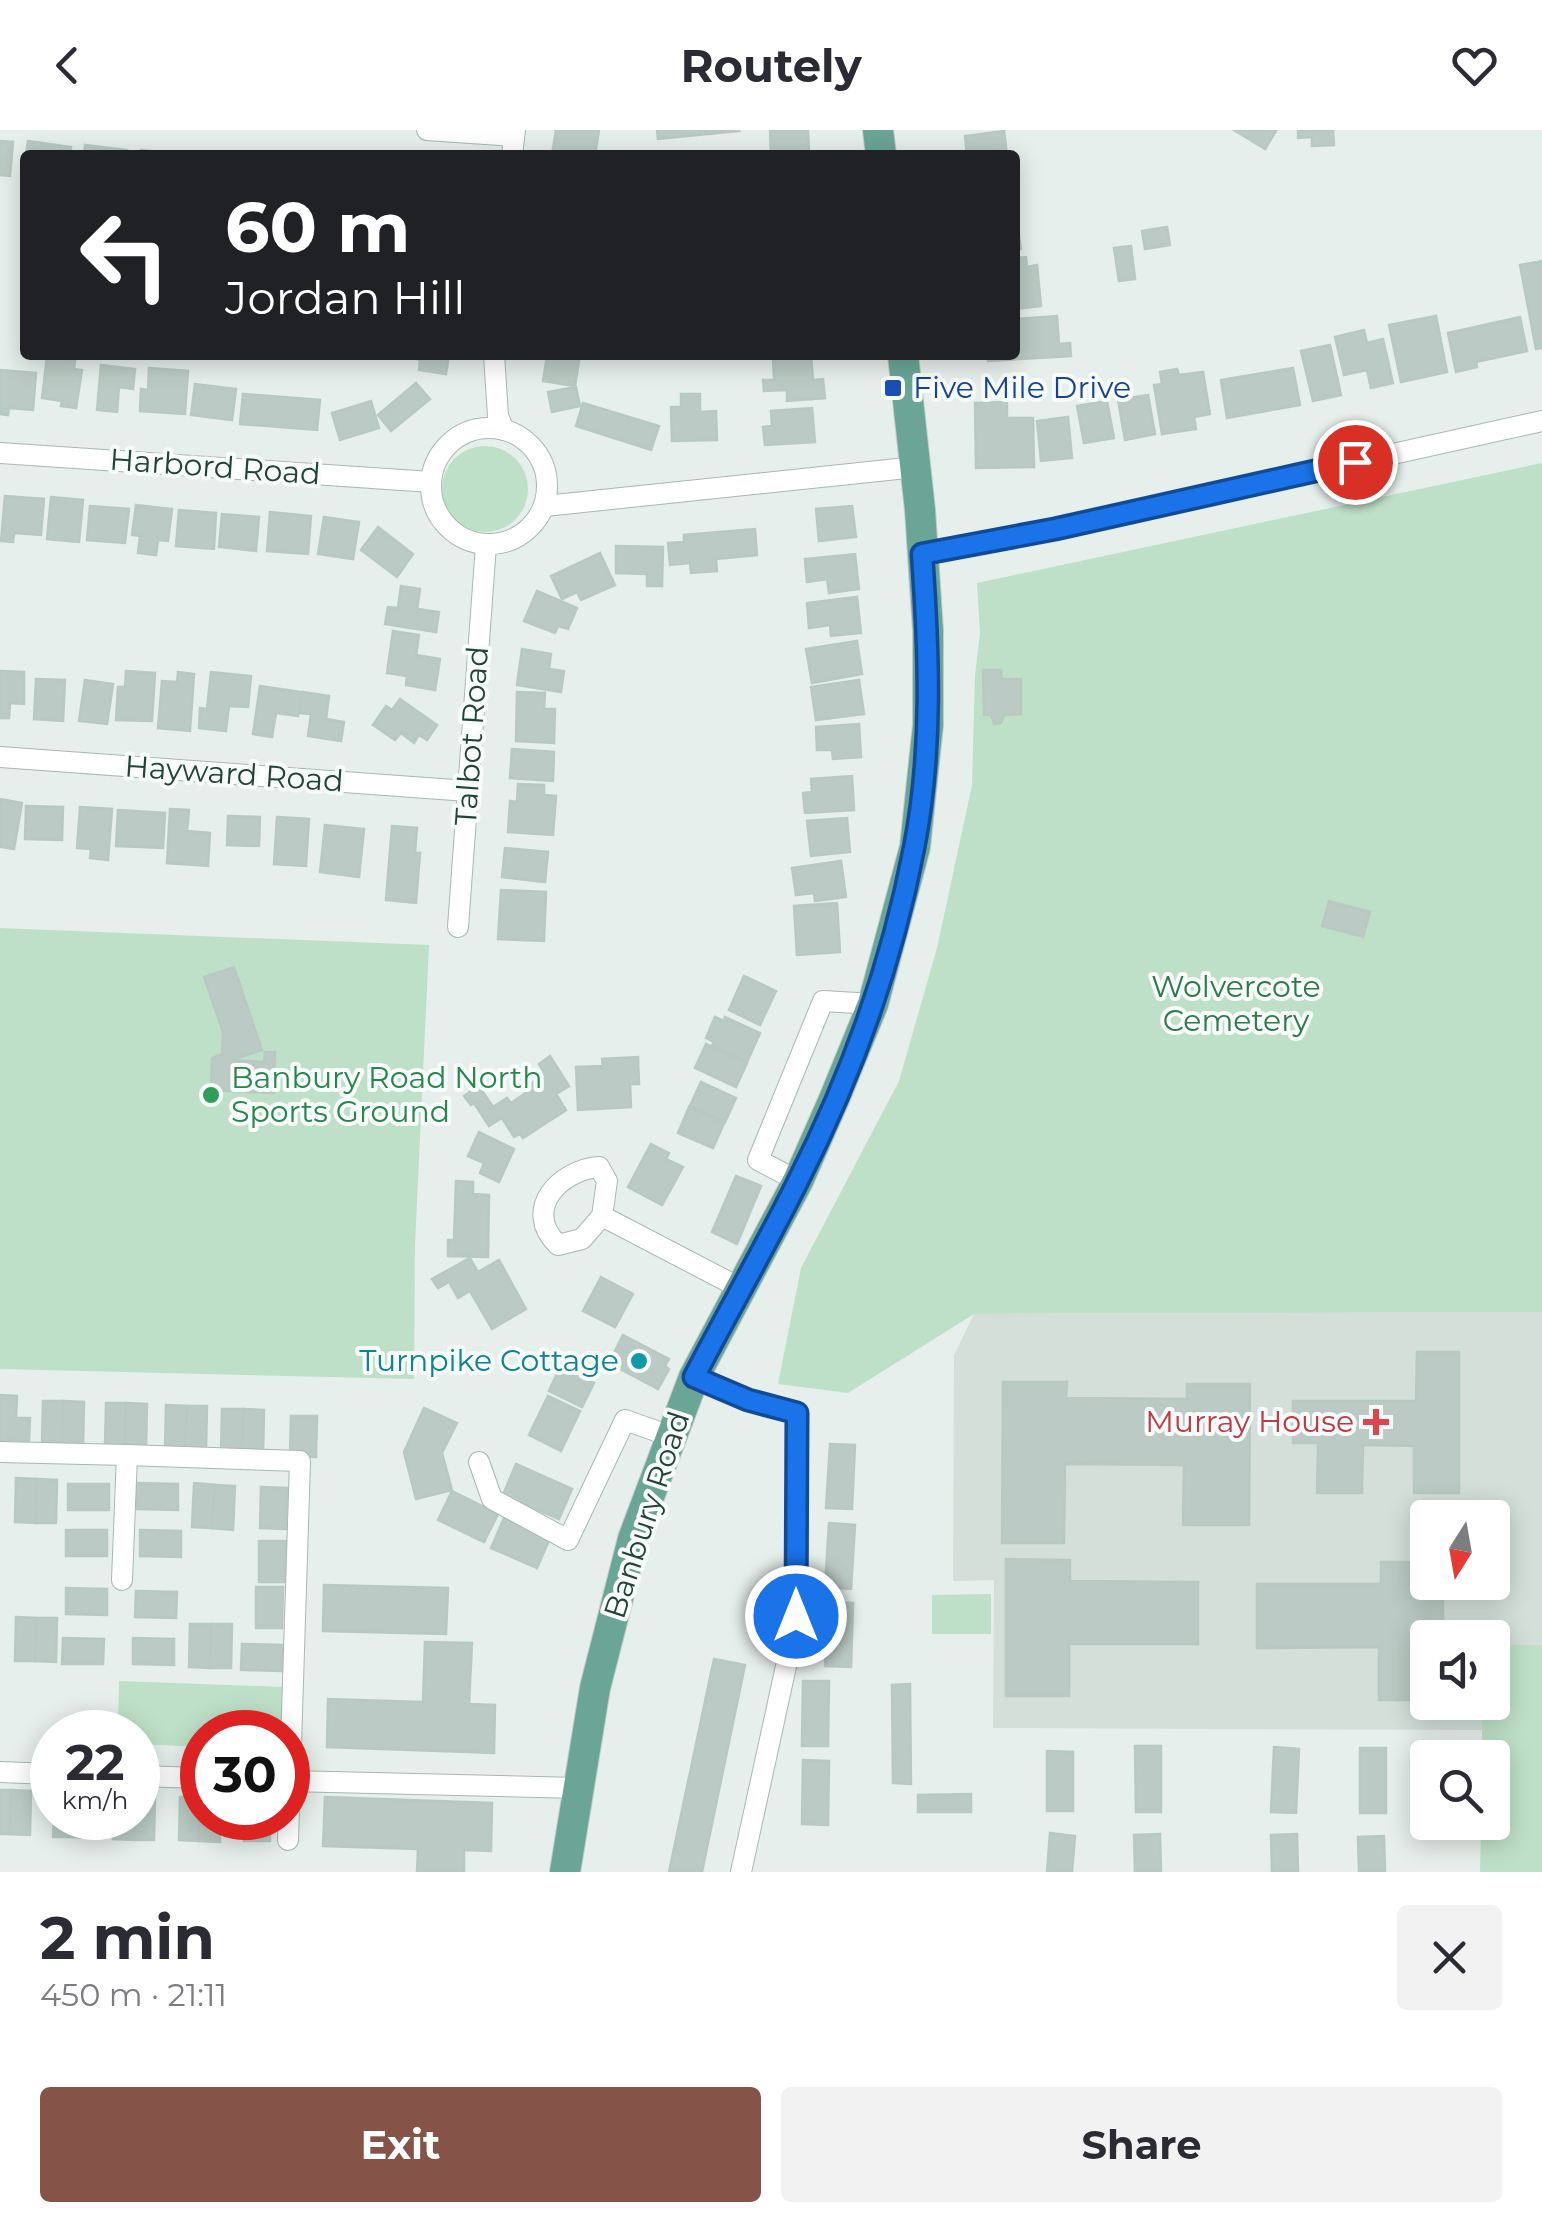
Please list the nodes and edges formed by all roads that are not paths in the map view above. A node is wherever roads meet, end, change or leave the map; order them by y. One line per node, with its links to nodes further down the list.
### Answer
1 (426, 130): 2 (street)
2 (514, 140)
3 (494, 360): 6 (street)
4 (905, 360): 8 (main road, Banbury Road)
5 (1542, 421): 12 (street)
6 (504, 430): 9 (street); 10 (street)
7 (0, 453): 9 (street, Harbord Road)
8 (916, 467): 10 (street); 12 (main road, Banbury Road)
9 (430, 482): 11 (street)
10 (544, 506): 11 (street)
11 (486, 544): 14 (street, Talbot Road)
12 (922, 554): 16 (main road, Banbury Road)
13 (0, 758): 14 (street, Hayward Road)
14 (468, 791): 15 (street, Talbot Road)
15 (458, 927)
16 (873, 1004): 17 (main road, Banbury Road); 17 (street)
17 (798, 1181): 19 (main road, Banbury Road)
18 (602, 1216): 19 (street)
19 (740, 1288): 20 (main road, Banbury Road)
20 (694, 1377): 21 (main road, Banbury Road); 32 (street)
21 (670, 1436): 24 (street); 30 (main road, Banbury Road)
22 (0, 1452): 23 (street)
23 (126, 1455): 25 (street); 26 (street)
24 (478, 1462)
25 (122, 1580)
26 (291, 1710)
27 (0, 1772): 28 (street)
28 (30, 1773)
29 (310, 1781): 30 (street)
30 (578, 1788): 31 (main road, Banbury Road)
31 (565, 1872)
32 (741, 1872)

